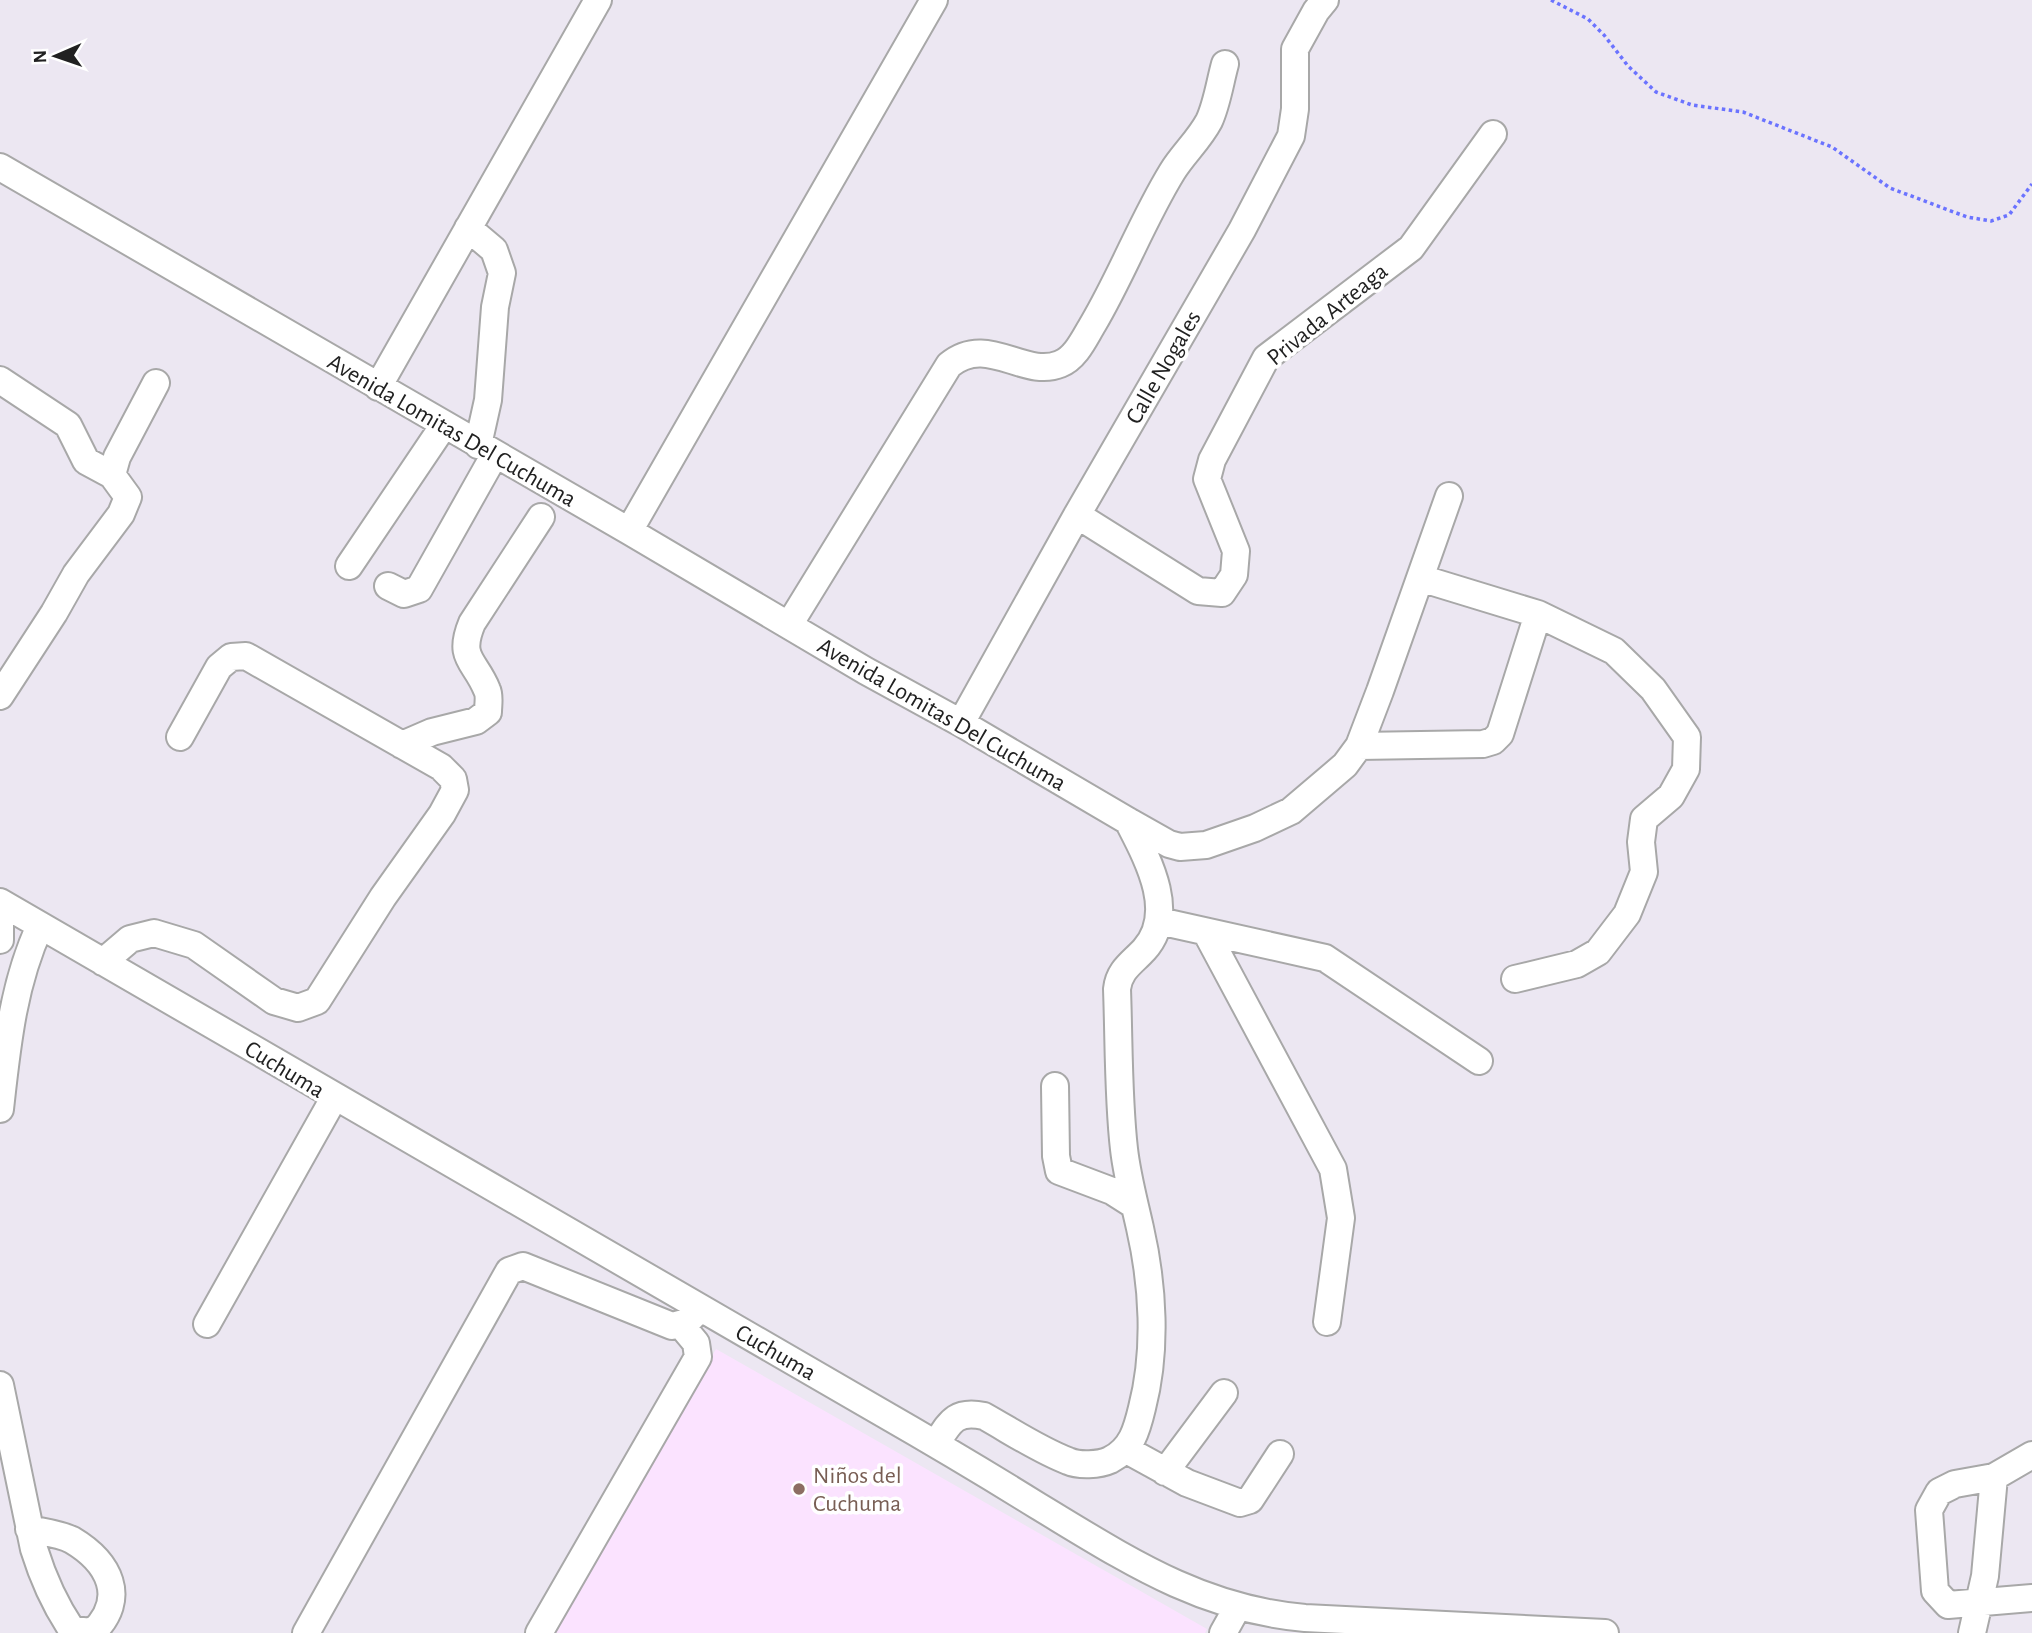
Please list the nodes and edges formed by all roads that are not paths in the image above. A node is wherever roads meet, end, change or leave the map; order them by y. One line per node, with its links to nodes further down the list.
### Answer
1 (597, 0): 7 (street)
2 (934, 0): 17 (street)
3 (1325, 0): 15 (street, Calle Nogales)
4 (1225, 64): 22 (street)
5 (1493, 134): 15 (street, Privada Arteaga)
6 (0, 167): 10 (street, Avenida Lomitas Del Cuchuma)
7 (468, 228): 10 (street); 12 (street)
8 (0, 380): 13 (street)
9 (156, 383): 13 (street)
10 (378, 387): 11 (street, Avenida Lomitas Del Cuchuma)
11 (444, 425): 12 (street, Avenida Lomitas Del Cuchuma); 18 (street)
12 (487, 449): 17 (street, Avenida Lomitas Del Cuchuma); 20 (street)
13 (112, 475): 23 (street)
14 (1449, 496): 19 (street)
15 (1077, 515): 24 (street, Calle Nogales)
16 (541, 517): 26 (street)
17 (629, 531): 22 (street, Avenida Lomitas Del Cuchuma)
18 (349, 566)
19 (1420, 578): 21 (street); 27 (street)
20 (388, 586)
21 (1538, 614): 27 (street); 35 (street)
22 (789, 625): 24 (street, Avenida Lomitas Del Cuchuma)
23 (0, 696)
24 (961, 723): 28 (street, Avenida Lomitas Del Cuchuma)
25 (180, 737): 26 (street)
26 (402, 745): 34 (street)
27 (1359, 746): 28 (street, Avenida Lomitas Del Cuchuma)
28 (1128, 821): 30 (street)
29 (0, 903): 31 (street, Cuchuma); 33 (street)
30 (1158, 921): 32 (street); 40 (street)
31 (40, 926): 34 (street, Cuchuma); 39 (street)
32 (1206, 932): 36 (street); 42 (street)
33 (0, 940)
34 (103, 962): 38 (street, Cuchuma)
35 (1515, 979)
36 (1479, 1061)
37 (1055, 1086): 40 (street)
38 (334, 1098): 41 (street, Cuchuma); 43 (street)
39 (0, 1109)
40 (1134, 1205): 47 (street)
41 (690, 1317): 46 (street, Cuchuma); 56 (street); 57 (street)
42 (1327, 1322)
43 (207, 1324)
44 (0, 1385): 52 (street)
45 (1224, 1393): 50 (street)
46 (936, 1444): 47 (street); 55 (street, Cuchuma)
47 (1125, 1449): 50 (street)
48 (1280, 1454): 50 (street)
49 (2032, 1455): 51 (street)
50 (1165, 1472)
51 (1994, 1476): 54 (street); 54 (street)
52 (29, 1529)
53 (2032, 1598): 54 (street)
54 (1979, 1602): 60 (street)
55 (1237, 1608): 58 (street); 59 (street, Cuchuma)
56 (319, 1627)
57 (539, 1633)
58 (1223, 1633)
59 (1605, 1633)
60 (1972, 1633)

